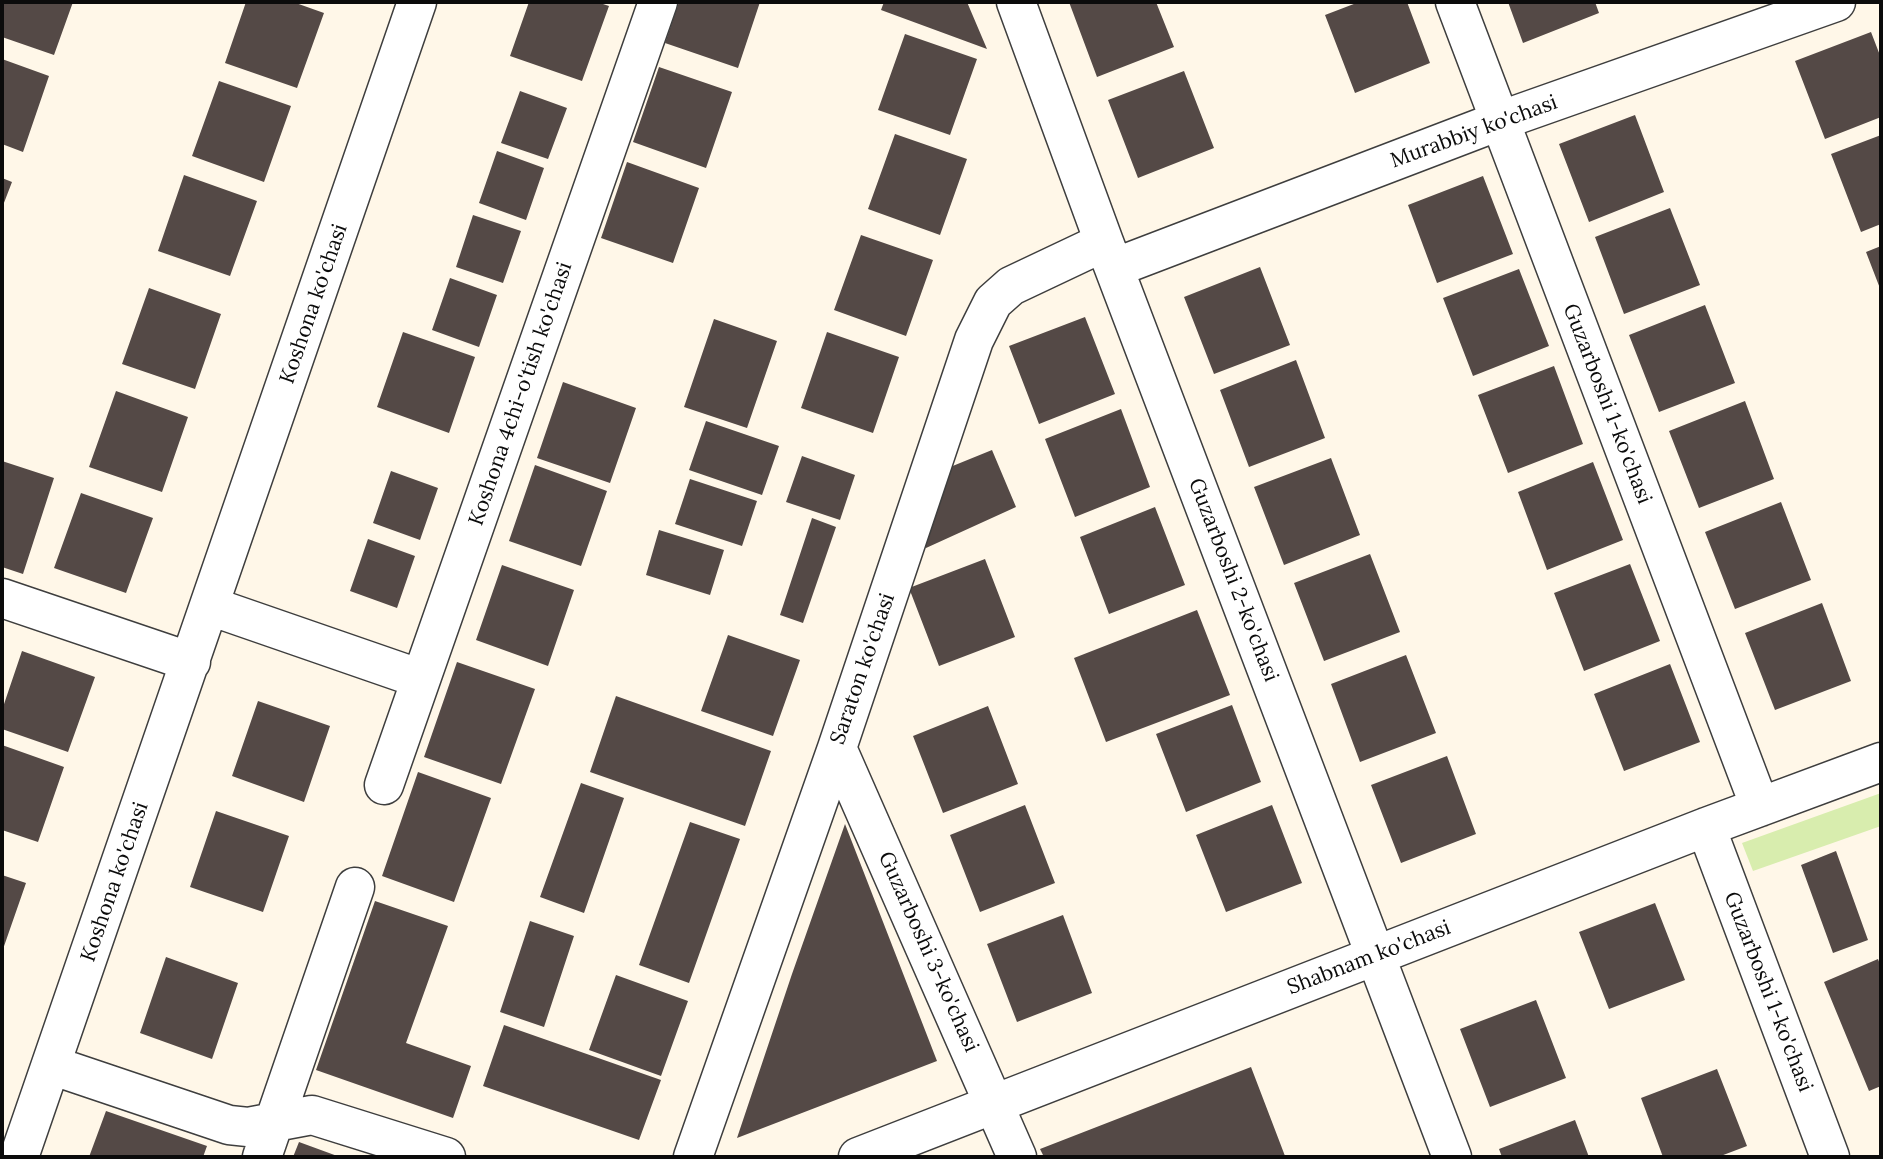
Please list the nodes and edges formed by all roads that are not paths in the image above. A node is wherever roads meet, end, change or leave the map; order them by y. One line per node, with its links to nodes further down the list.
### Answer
1 (417, 2): 9 (street, Koshona ko'chasi)
2 (658, 2): 11 (street, Koshona 4chi-o'tish ko'chasi)
3 (1016, 2): 7 (street, Guzarboshi 2-ko'chasi)
4 (1455, 2): 6 (street, Guzarboshi 1-ko'chasi)
5 (1836, 2): 6 (street, Murabbiy ko'chasi)
6 (1499, 121): 7 (street, Murabbiy ko'chasi); 15 (street, Guzarboshi 1-ko'chasi)
7 (1109, 255): 12 (street, Saraton ko'chasi); 18 (street, Guzarboshi 2-ko'chasi)
8 (2, 598): 10 (street)
9 (211, 606): 10 (street, Koshona ko'chasi); 11 (street)
10 (191, 662): 19 (street, Koshona ko'chasi)
11 (421, 679): 14 (street, Koshona 4chi-o'tish ko'chasi)
12 (836, 748): 20 (street, Guzarboshi 3-ko'chasi); 24 (street, Saraton ko'chasi)
13 (1881, 762): 15 (street, Shabnam ko'chasi)
14 (384, 785)
15 (1760, 807): 16 (street, Shabnam ko'chasi)
16 (1706, 827): 18 (street, Shabnam ko'chasi); 28 (street, Guzarboshi 1-ko'chasi)
17 (355, 887): 21 (street)
18 (1376, 954): 20 (street, Shabnam ko'chasi); 27 (street, Guzarboshi 2-ko'chasi)
19 (51, 1065): 21 (street); 22 (street, Koshona ko'chasi)
20 (996, 1106): 25 (street, Shabnam ko'chasi); 26 (street, Guzarboshi 3-ko'chasi)
21 (268, 1141): 23 (street)
22 (19, 1157)
23 (446, 1157)
24 (693, 1157)
25 (858, 1157)
26 (1017, 1157)
27 (1452, 1157)
28 (1830, 1157)

